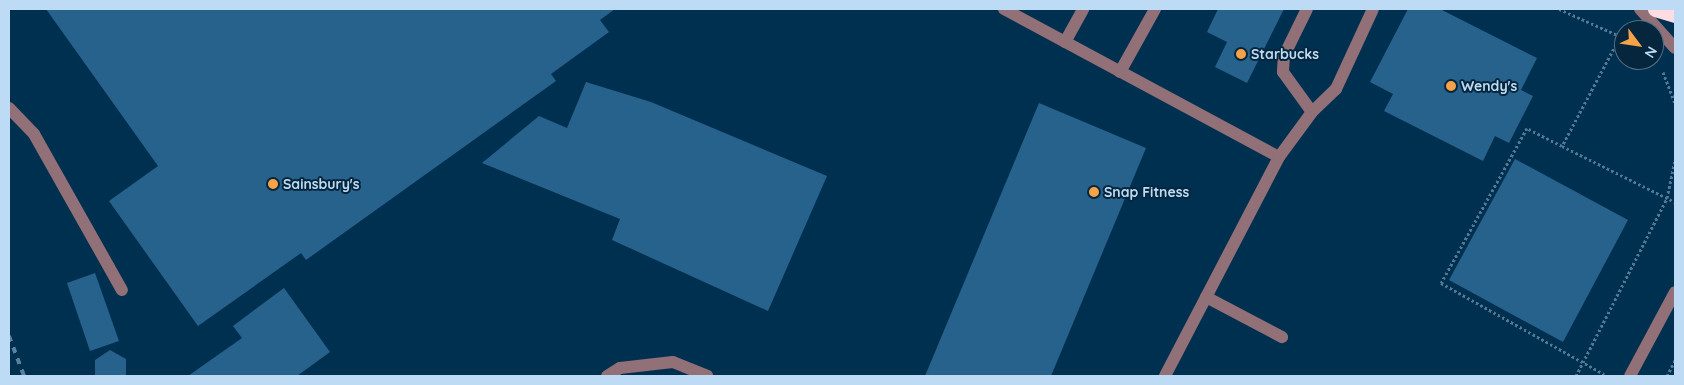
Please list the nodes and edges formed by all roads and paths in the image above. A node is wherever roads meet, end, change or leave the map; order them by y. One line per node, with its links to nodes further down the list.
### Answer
1 (1004, 9): 11 (street)
2 (1083, 9): 11 (street)
3 (1155, 9): 15 (street)
4 (1307, 9): 19 (street)
5 (1373, 9): 19 (street)
6 (1559, 9): 10 (path)
7 (1640, 9): 12 (street)
8 (1655, 9): 9 (highway)
9 (1675, 15)
10 (1614, 33)
11 (1066, 42): 15 (street)
12 (1675, 48)
13 (1614, 53): 20 (path)
14 (1661, 70): 16 (path)
15 (1120, 72): 21 (street)
16 (1673, 94): 17 (path)
17 (1675, 104)
18 (9, 108): 25 (street)
19 (1312, 112): 21 (street)
20 (1562, 146): 23 (path); 30 (path)
21 (1279, 157): 27 (street)
22 (1675, 160): 23 (path)
23 (1667, 198): 24 (path); 30 (path)
24 (1675, 202)
25 (122, 290)
26 (1675, 292): 36 (street)
27 (1206, 297): 28 (street); 33 (street)
28 (1282, 337)
29 (1675, 360): 37 (path)
30 (1583, 363): 34 (path); 35 (path)
31 (607, 376): 32 (street)
32 (707, 376)
33 (1166, 376)
34 (1576, 376)
35 (1609, 376)
36 (1630, 376)
37 (1666, 376)

